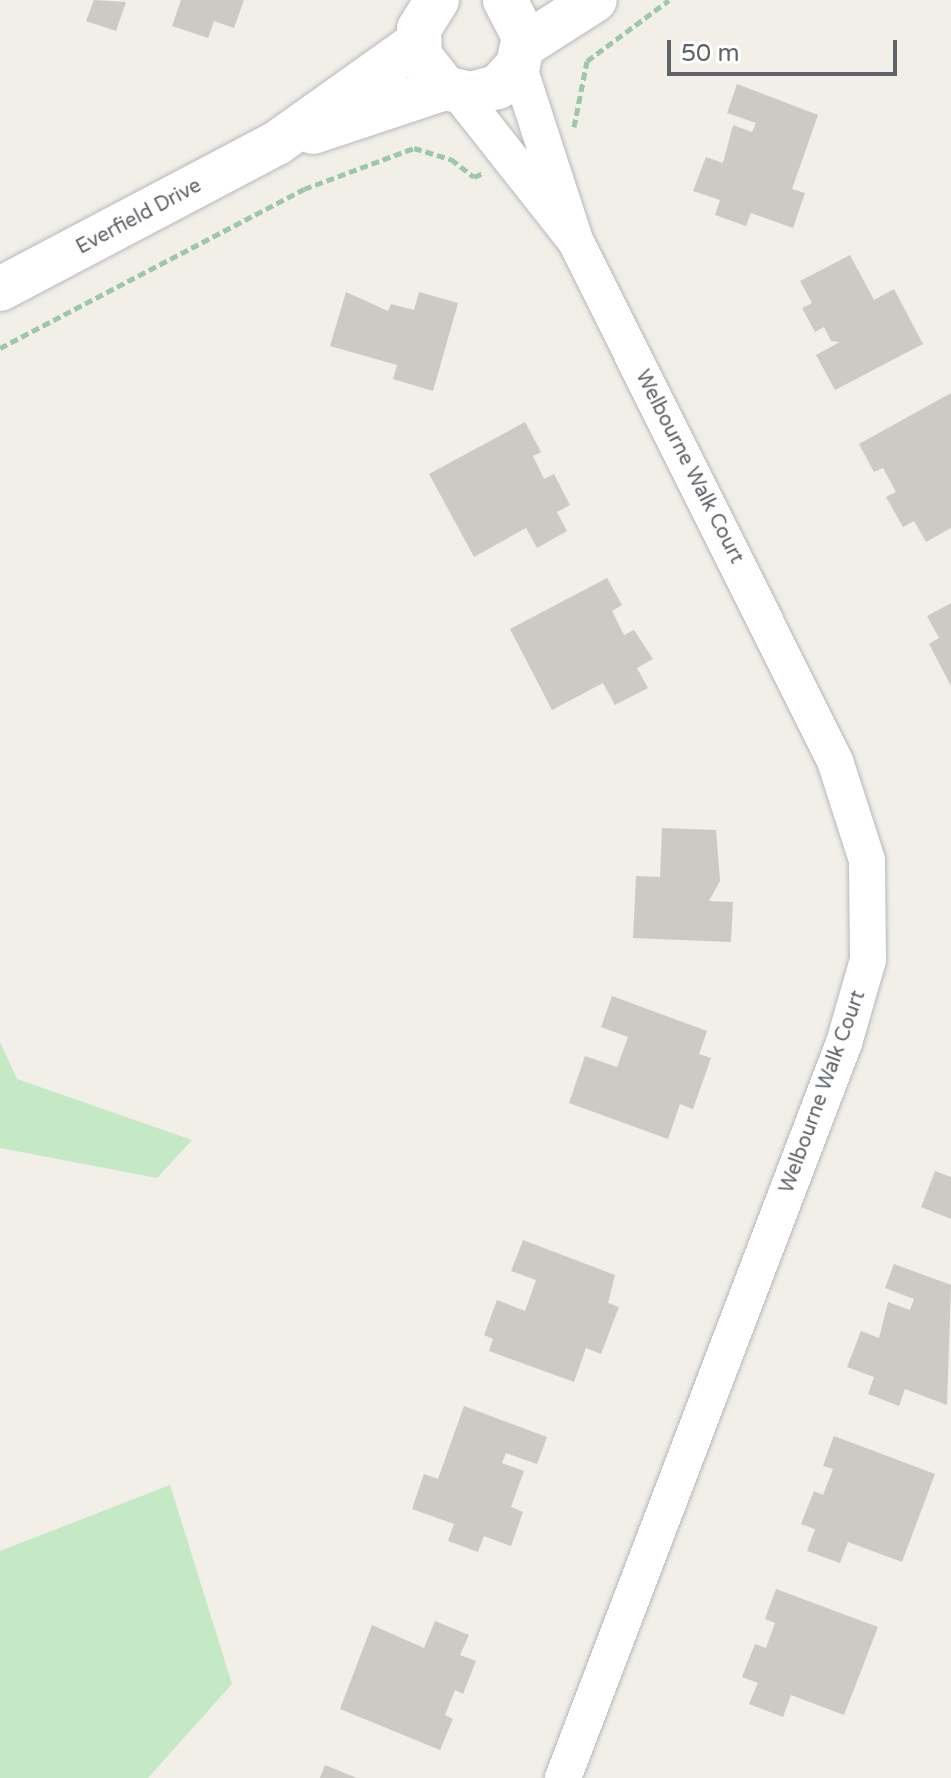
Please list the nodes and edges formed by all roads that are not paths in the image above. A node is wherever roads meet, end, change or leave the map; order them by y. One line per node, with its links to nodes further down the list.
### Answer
1 (505, 0): 4 (street)
2 (595, 0): 4 (street)
3 (424, 15): 5 (street); 6 (street, Everfield Drive)
4 (521, 56): 5 (street, Everfield Drive); 7 (street, Welbourne Walk Court)
5 (451, 90): 6 (street, Everfield Drive); 7 (street, Welbourne Walk Court)
6 (277, 143): 8 (street, Everfield Drive)
7 (528, 152): 9 (street, Welbourne Walk Court)
8 (0, 289)
9 (563, 1778)

